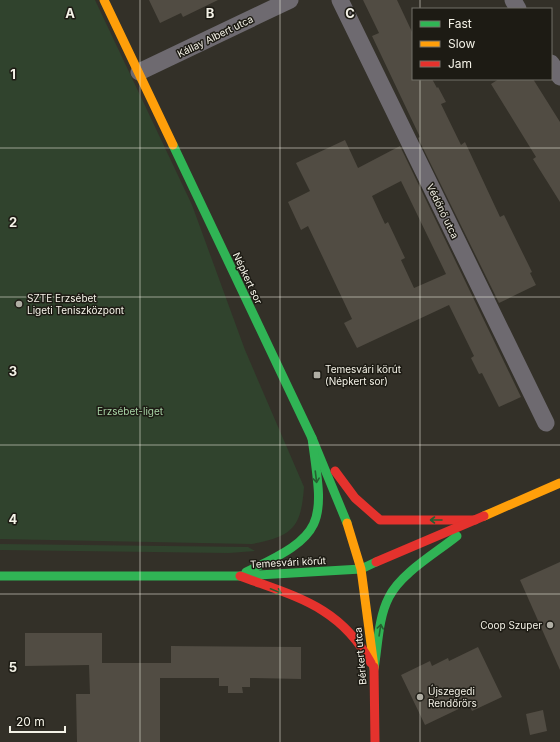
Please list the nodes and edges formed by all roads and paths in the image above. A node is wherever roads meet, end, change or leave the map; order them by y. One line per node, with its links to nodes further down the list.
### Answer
1 (104, 0): 5 (street, Népkert sor)
2 (290, 0): 5 (street, Kállay Albert utca)
3 (340, 0): 7 (street, Védőnő utca)
4 (552, 65): 6 (street)
5 (139, 72): 8 (street, Népkert sor)
6 (560, 77)
7 (546, 423)
8 (312, 438): 10 (street, one-way to 8); 11 (street, Népkert sor); 13 (street, one-way to 13)
9 (560, 484): 10 (street, Temesvári körút)
10 (475, 520): 11 (street, Temesvári körút); 14 (street, one-way to 10)
11 (361, 569): 13 (street, Temesvári körút); 14 (street, Bérkert utca)
12 (0, 576): 13 (street, Temesvári körút)
13 (240, 576): 14 (street, one-way to 14)
14 (374, 669): 15 (street, Bérkert utca)
15 (375, 742)

